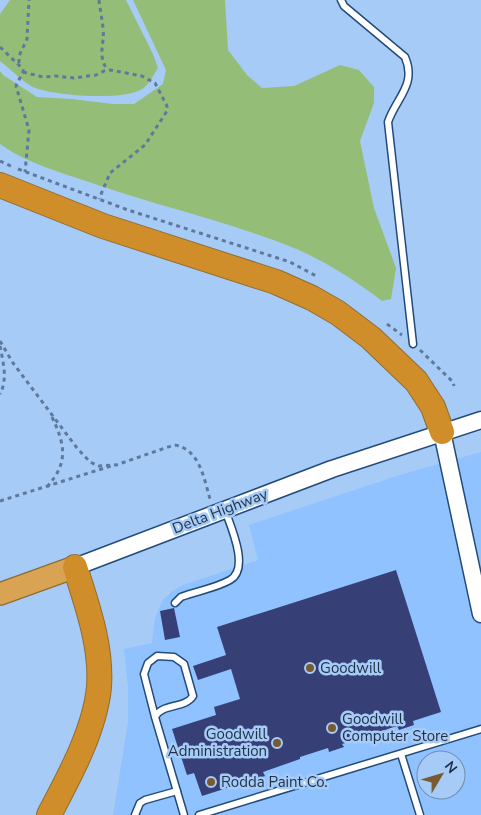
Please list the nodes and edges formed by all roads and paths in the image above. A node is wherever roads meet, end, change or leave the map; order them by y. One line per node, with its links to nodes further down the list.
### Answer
1 (29, 0): 5 (path)
2 (99, 0): 6 (path)
3 (341, 0): 12 (lane)
4 (0, 46): 5 (path)
5 (19, 64): 7 (path)
6 (108, 70): 7 (path); 10 (path)
7 (23, 72): 8 (path)
8 (25, 172)
9 (0, 185): 17 (highway)
10 (99, 199)
11 (0, 341): 15 (path)
12 (414, 344)
13 (0, 346): 14 (path)
14 (0, 394)
15 (49, 411): 18 (path); 19 (path)
16 (481, 420): 17 (street, Delta Highway)
17 (442, 432): 21 (street, Delta Highway); 25 (street)
18 (116, 465): 19 (path); 21 (path)
19 (47, 487): 20 (path)
20 (0, 501)
21 (220, 511): 22 (street, Delta Highway); 24 (lane)
22 (75, 567): 23 (highway, Delta Highway); 30 (highway)
23 (0, 594)
24 (175, 603)
25 (481, 614)
26 (155, 718): 26 (lane); 29 (lane)
27 (481, 729): 28 (lane)
28 (401, 754): 33 (lane); 34 (lane)
29 (177, 792): 31 (lane); 32 (lane)
30 (49, 815)
31 (135, 815)
32 (184, 815)
33 (199, 815)
34 (420, 815)

